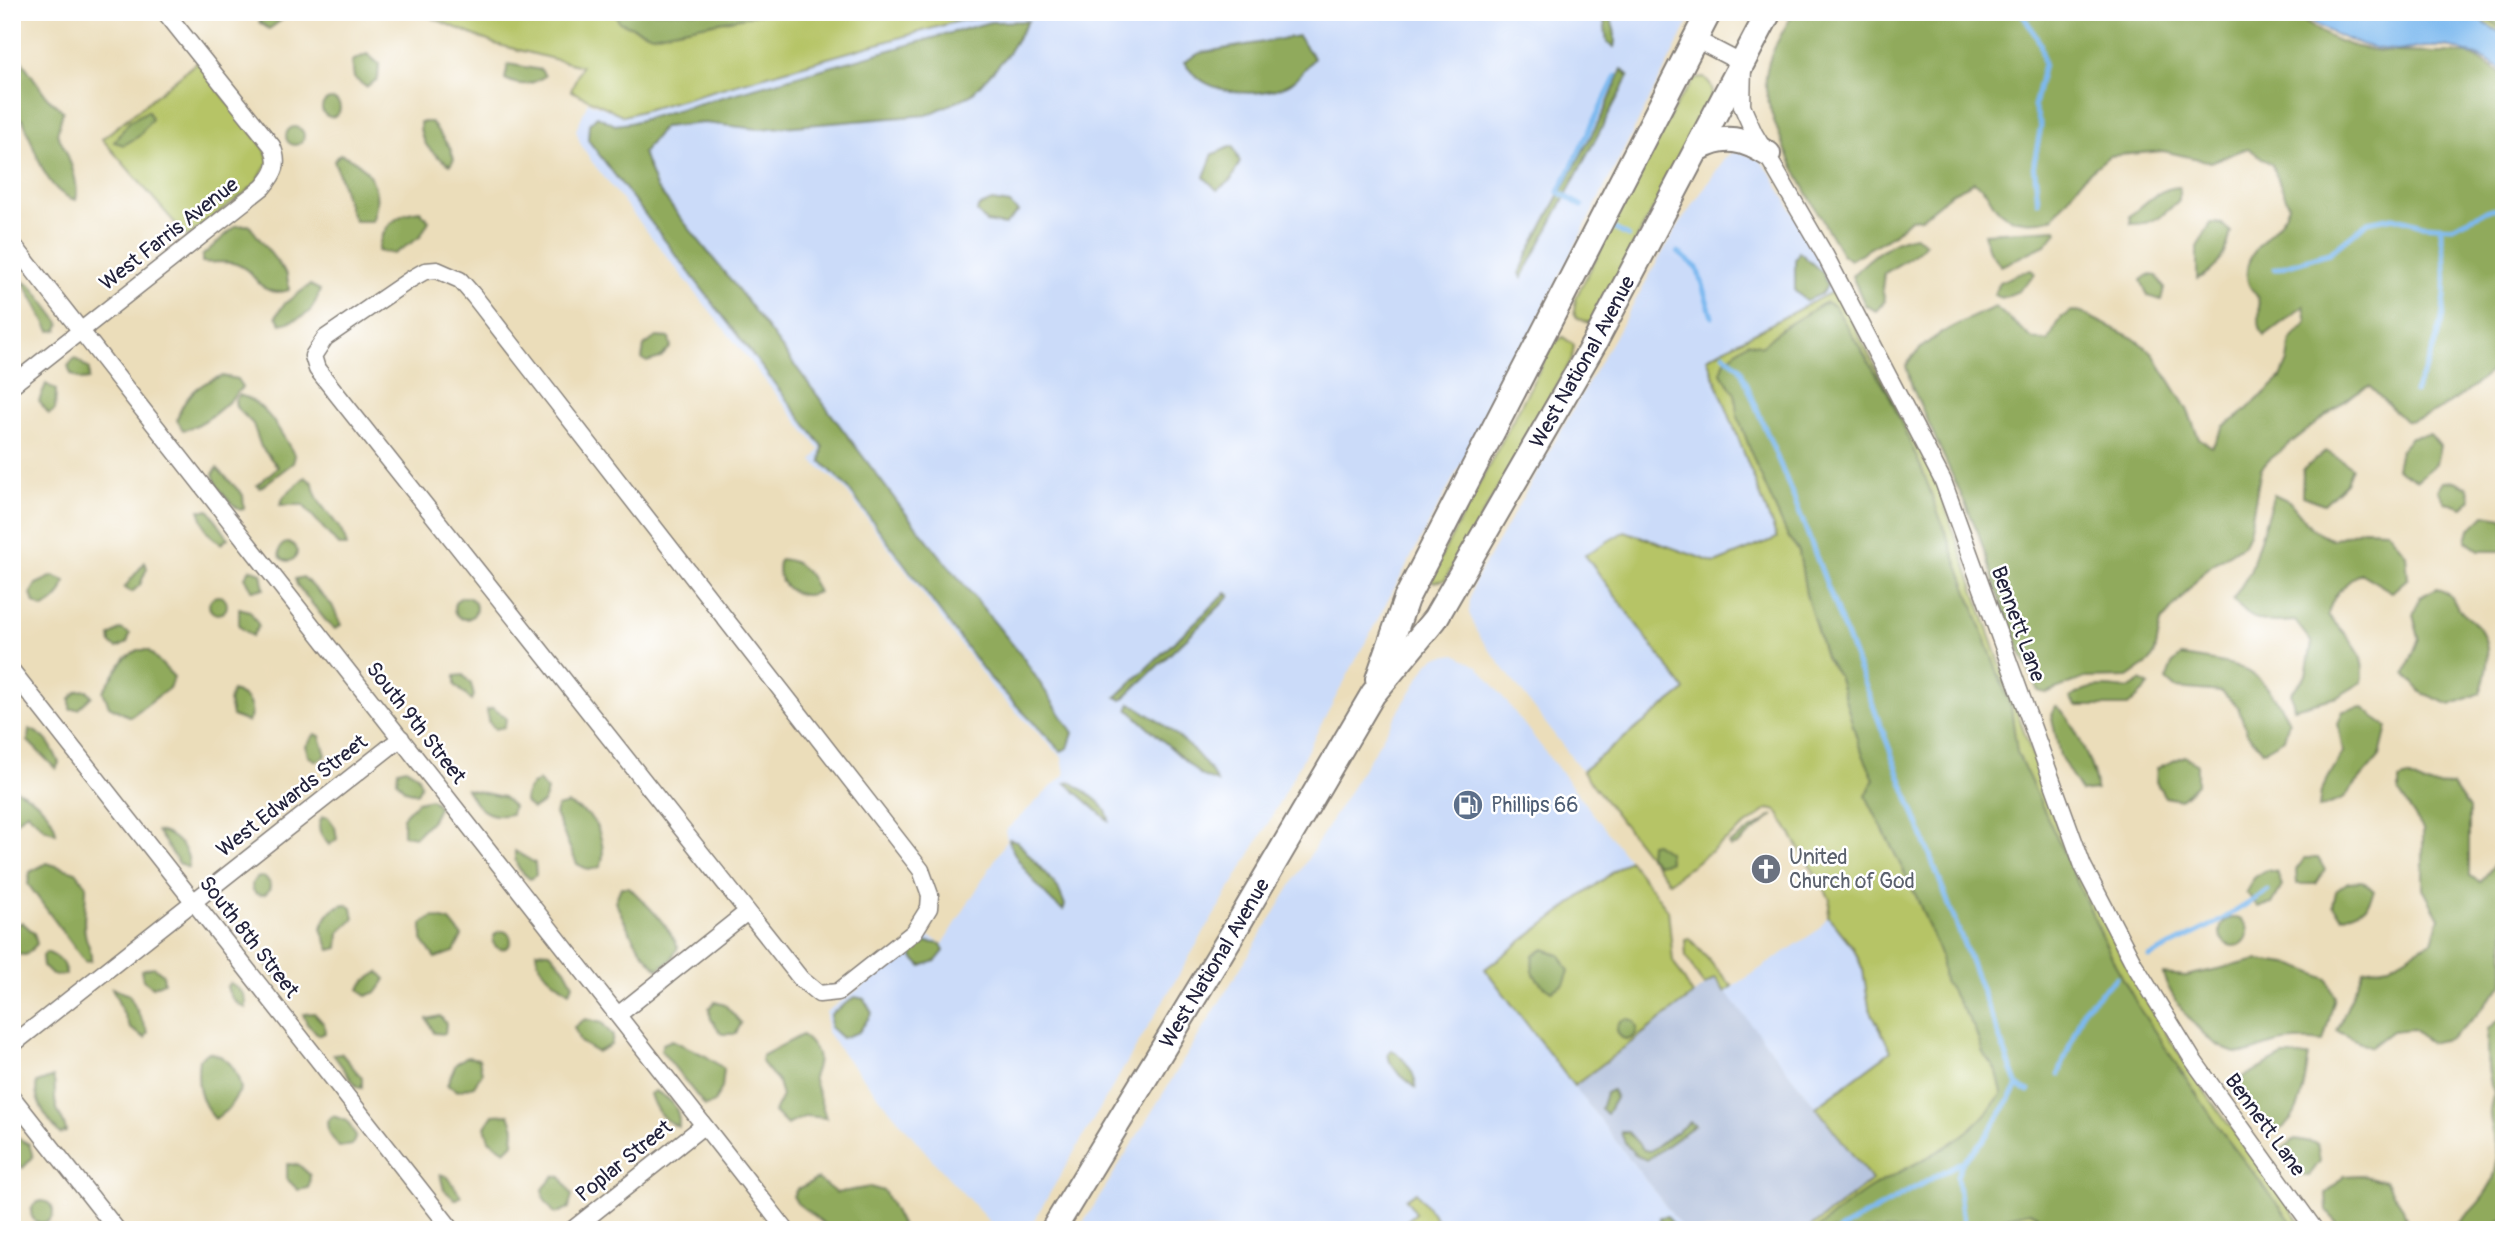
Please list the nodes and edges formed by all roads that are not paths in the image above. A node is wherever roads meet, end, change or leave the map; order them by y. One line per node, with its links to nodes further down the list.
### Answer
1 (165, 12): 9 (street, West Farris Avenue)
2 (1709, 12): 4 (main road, West National Avenue)
3 (1769, 12): 5 (main road, West National Avenue)
4 (1695, 39): 5 (street); 12 (main road, West National Avenue)
5 (1743, 64): 6 (main road, West National Avenue); 7 (street, Bennett Lane)
6 (1699, 148): 7 (main road); 12 (main road, West National Avenue)
7 (1768, 154): 25 (street, Bennett Lane)
8 (12, 243): 9 (street, South 9th Street)
9 (81, 331): 10 (street, West Farris Avenue); 13 (street, South 9th Street)
10 (12, 385)
11 (12, 671): 14 (street, South 8th Street)
12 (1373, 694): 24 (main road, West National Avenue)
13 (401, 738): 14 (street, West Edwards Street); 16 (street, South 9th Street)
14 (194, 900): 17 (street, West Edwards Street); 21 (street, South 8th Street)
15 (747, 912): 15 (street); 16 (street)
16 (618, 1015): 19 (street, South 9th Street)
17 (12, 1045)
18 (12, 1097): 20 (street)
19 (703, 1126): 22 (street, Poplar Street); 23 (street, South 9th Street)
20 (117, 1230)
21 (452, 1230)
22 (572, 1230)
23 (786, 1230)
24 (1053, 1230)
25 (2315, 1230)

